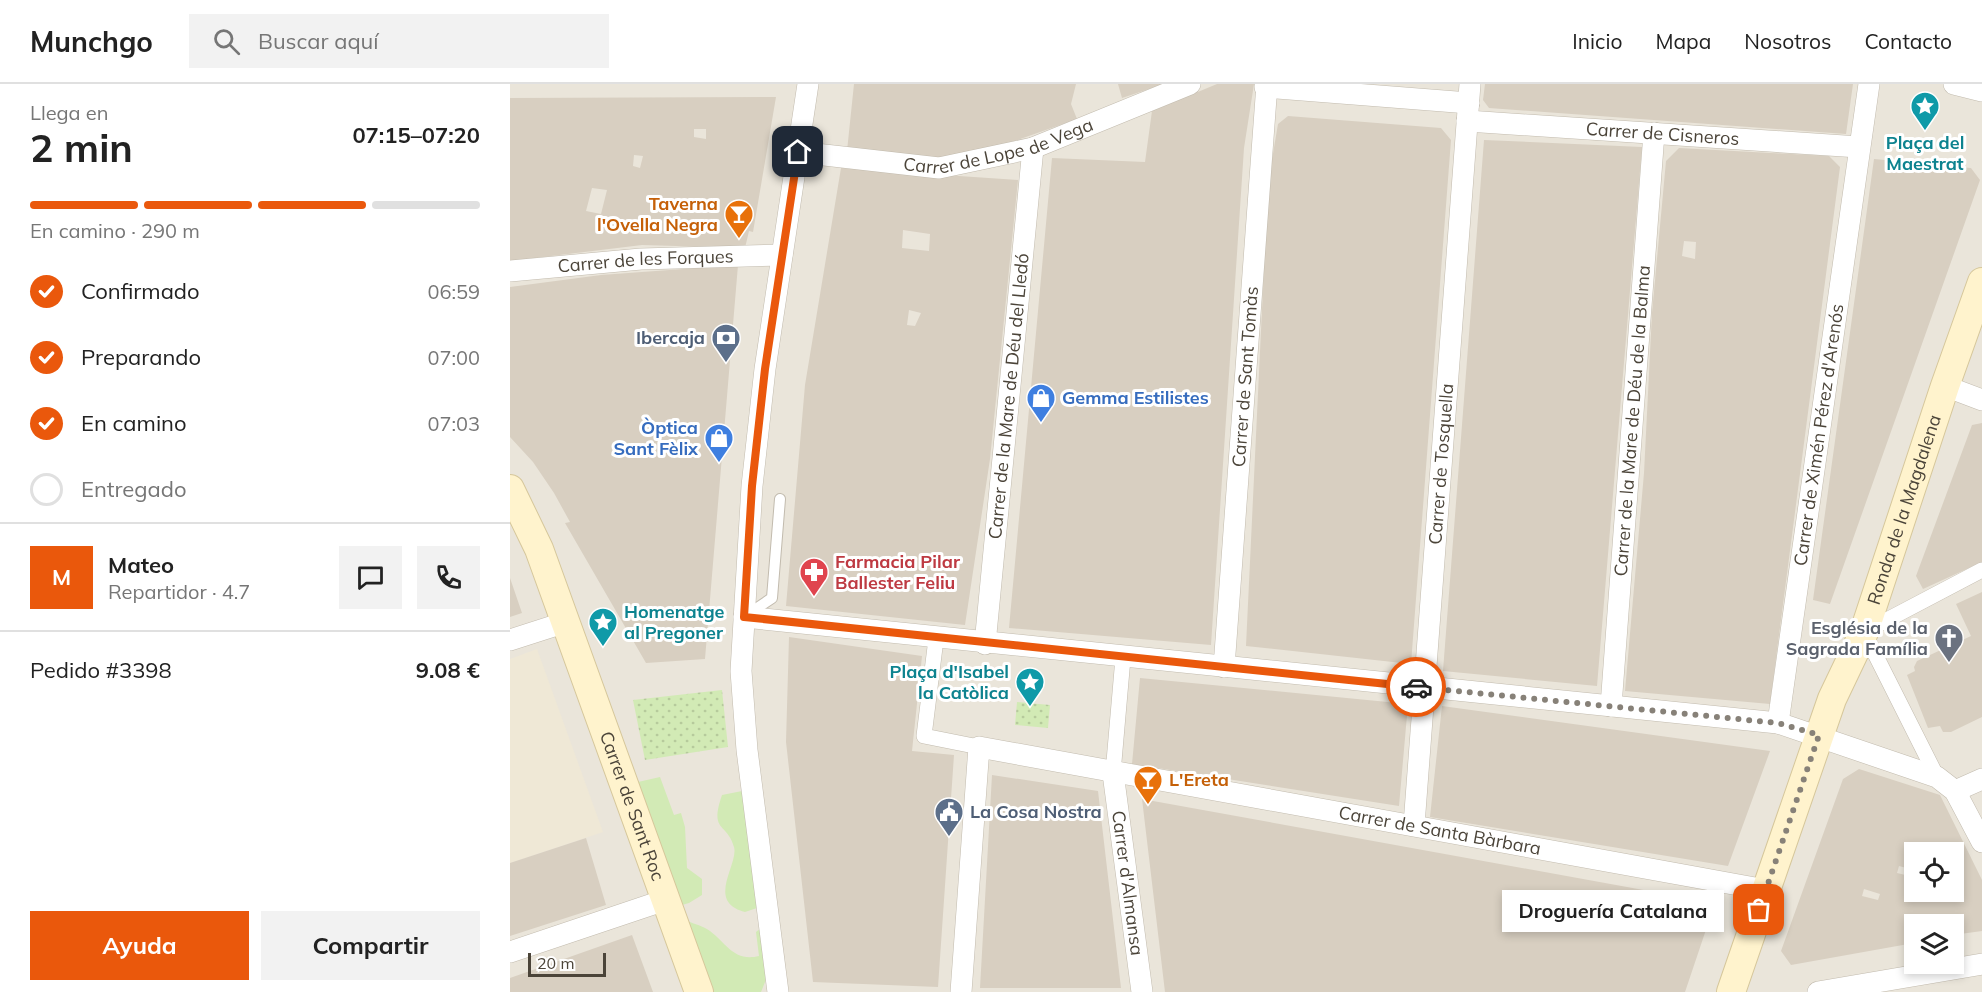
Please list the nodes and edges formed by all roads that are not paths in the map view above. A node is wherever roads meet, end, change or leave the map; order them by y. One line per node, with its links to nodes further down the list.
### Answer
1 (808, 84): 11 (street)
2 (1190, 84): 10 (street, Carrer de Lope de Vega)
3 (1869, 84): 9 (street)
4 (1954, 84): 6 (street)
5 (1266, 86): 7 (street, Carrer de Cisneros); 27 (street, Carrer de Sant Tomàs)
6 (1982, 91)
7 (1468, 103): 8 (street, Carrer de Cisneros); 28 (street, Carrer de Tosquella)
8 (1654, 134): 9 (street, Carrer de Cisneros); 29 (street, Carrer de la Mare de Déu de la Balma)
9 (1859, 147): 30 (street, Carrer de Ximén Pérez d'Arenós)
10 (1033, 148): 11 (street, Carrer de Lope de Vega); 25 (street, Carrer de la Mare de Déu del Lledó)
11 (798, 152): 12 (street)
12 (782, 255): 13 (street, Carrer de les Forques); 20 (street)
13 (510, 271)
14 (1982, 282): 15 (main road, Ronda de la Magdalena)
15 (1945, 386): 16 (street); 22 (main road, Ronda de la Magdalena)
16 (1982, 400)
17 (512, 495): 21 (main road, Carrer de Sant Roc)
18 (780, 499): 20 (lane)
19 (1982, 570): 22 (street)
20 (744, 617): 23 (street); 44 (street)
21 (566, 622): 24 (street); 40 (main road, Carrer de Sant Roc)
22 (1864, 632): 31 (main road, Ronda de la Magdalena); 34 (street)
23 (936, 639): 25 (street); 32 (street)
24 (510, 640)
25 (985, 644): 26 (street)
26 (1123, 658): 27 (street); 33 (street)
27 (1224, 667): 28 (street)
28 (1425, 688): 29 (street); 37 (street, Carrer de Tosquella)
29 (1611, 706): 30 (street)
30 (1778, 723): 31 (street)
31 (1819, 735): 34 (street); 39 (main road, Ronda de la Magdalena)
32 (979, 747): 33 (street); 45 (street)
33 (1113, 773): 37 (street, Carrer de Santa Bàrbara); 46 (street, Carrer d'Almansa)
34 (1936, 777): 36 (street)
35 (1982, 779): 36 (street)
36 (1955, 791): 38 (street)
37 (1414, 825): 39 (street, Carrer de Santa Bàrbara)
38 (1982, 842)
39 (1766, 890): 47 (main road, Ronda de la Magdalena)
40 (665, 900): 41 (street); 43 (main road, Carrer de Sant Roc)
41 (510, 952)
42 (1982, 964): 48 (street)
43 (699, 992)
44 (778, 992)
45 (961, 992)
46 (1142, 992)
47 (1731, 992)
48 (1818, 992)

